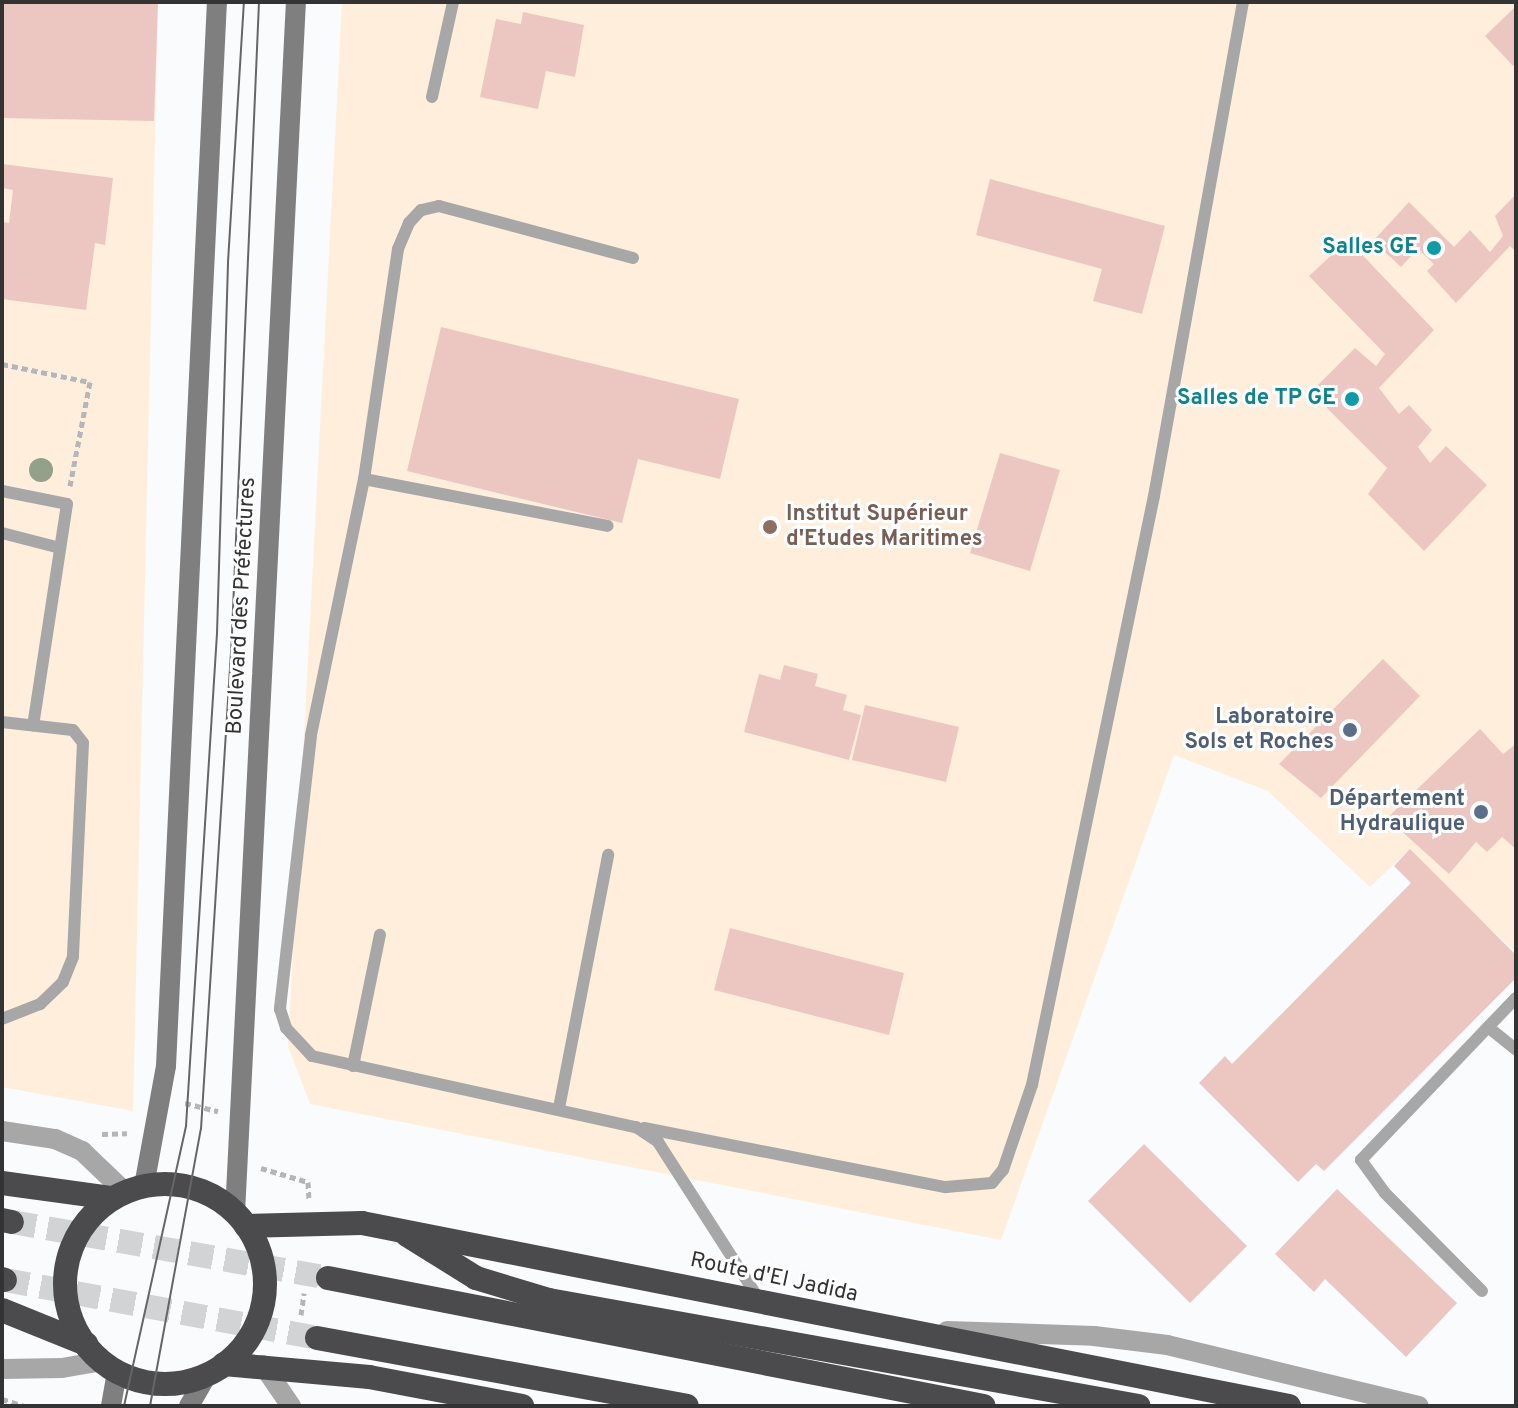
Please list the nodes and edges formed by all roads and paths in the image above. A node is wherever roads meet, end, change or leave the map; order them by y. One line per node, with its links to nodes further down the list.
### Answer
1 (217, 2): 23 (street)
2 (296, 2): 25 (street, Boulevard des Préfectures)
3 (453, 2): 5 (lane)
4 (1243, 2): 26 (lane)
5 (432, 97)
6 (633, 258): 8 (lane)
7 (2, 364): 10 (path)
8 (364, 479): 11 (lane); 22 (lane)
9 (2, 491): 10 (lane)
10 (67, 504): 13 (lane)
11 (608, 526)
12 (2, 533): 13 (lane)
13 (60, 548): 15 (lane)
14 (2, 722): 15 (lane)
15 (33, 725): 19 (lane)
16 (608, 855): 24 (lane)
17 (380, 935): 22 (lane)
18 (1516, 998): 20 (lane)
19 (2, 1019)
20 (1488, 1027): 21 (lane); 37 (lane)
21 (1516, 1050)
22 (353, 1066): 24 (lane)
23 (161, 1097): 25 (path); 32 (street)
24 (559, 1108): 26 (lane)
25 (240, 1117): 33 (street, Boulevard des Préfectures)
26 (636, 1127): 38 (lane)
27 (131, 1128): 29 (path)
28 (2, 1131): 29 (street)
29 (55, 1139): 32 (street)
30 (256, 1160): 34 (path)
31 (2, 1183): 32 (highway)
32 (127, 1192): 33 (highway); 42 (highway)
33 (241, 1220): 34 (highway, Route d'El Jadida); 45 (highway)
34 (310, 1223): 35 (highway, Route d'El Jadida)
35 (400, 1230): 38 (highway, Route d'El Jadida); 54 (highway)
36 (316, 1280): 40 (path); 53 (highway)
37 (1482, 1291)
38 (760, 1301): 41 (highway, Route d'El Jadida)
39 (2, 1310): 42 (highway)
40 (308, 1330): 52 (highway)
41 (894, 1330): 55 (highway, Route d'El Jadida); 56 (street)
42 (101, 1359): 44 (street); 45 (highway); 48 (street)
43 (263, 1365): 45 (highway); 50 (street); 51 (highway)
44 (2, 1369)
45 (216, 1369): 49 (street)
46 (2, 1399): 47 (path)
47 (25, 1406)
48 (111, 1406)
49 (189, 1406)
50 (291, 1406)
51 (522, 1406)
52 (687, 1406)
53 (984, 1406)
54 (1139, 1406)
55 (1289, 1406)
56 (1419, 1406)

